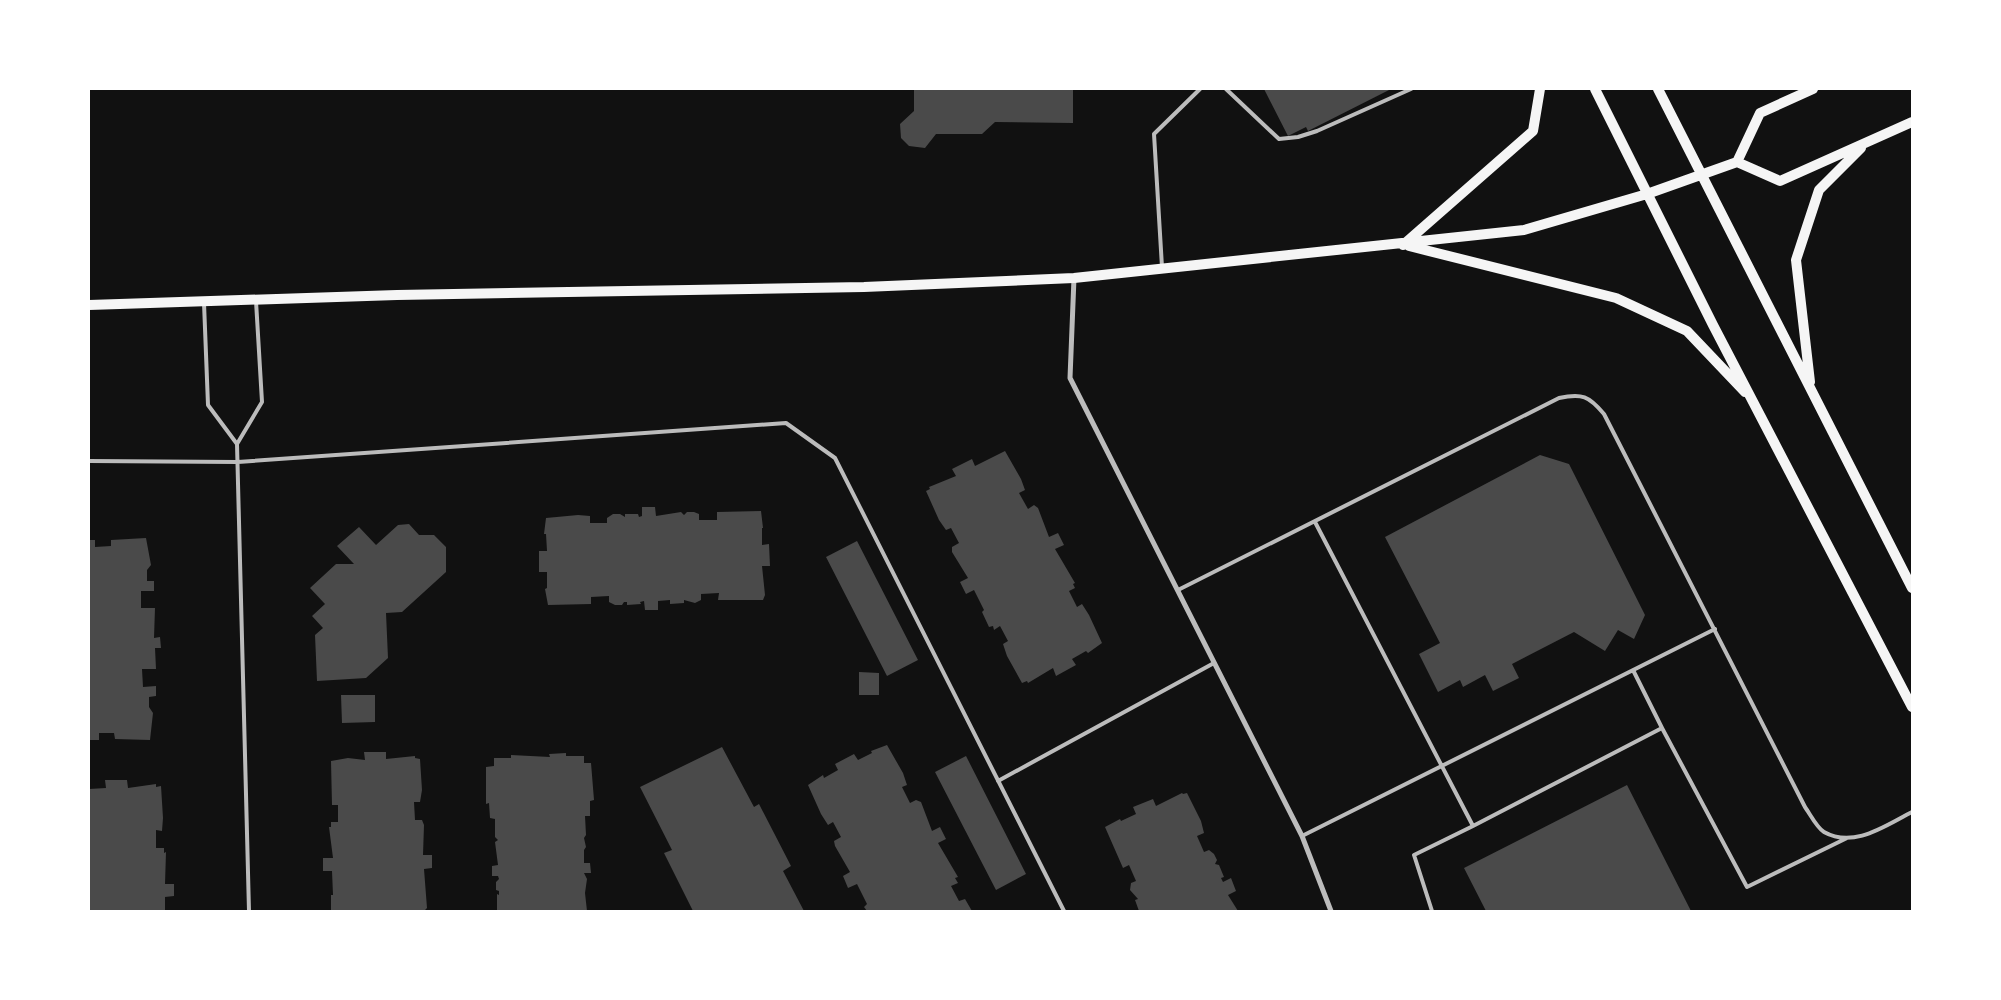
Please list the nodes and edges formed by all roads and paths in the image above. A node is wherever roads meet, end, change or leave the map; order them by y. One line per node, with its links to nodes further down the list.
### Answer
1 (1200, 89): 14 (lane)
2 (1226, 89): 3 (lane)
3 (1411, 89)
4 (1540, 89): 13 (main road)
5 (1595, 89): 12 (main road)
6 (1658, 89): 11 (main road)
7 (1813, 89): 10 (main road)
8 (1912, 122): 9 (main road)
9 (1865, 145): 10 (main road); 19 (main road)
10 (1737, 162): 11 (main road)
11 (1703, 175): 12 (main road); 19 (main road)
12 (1647, 194): 13 (main road); 20 (main road)
13 (1403, 244): 14 (main road); 20 (main road)
14 (1162, 269): 15 (main road)
15 (1074, 278): 16 (main road); 26 (street)
16 (256, 302): 17 (main road); 21 (lane)
17 (204, 303): 18 (main road); 21 (lane)
18 (89, 306)
19 (1811, 388): 25 (main road)
20 (1753, 401): 30 (main road)
21 (237, 444): 23 (lane)
22 (89, 462): 23 (lane)
23 (238, 462): 33 (lane); 38 (lane)
24 (1315, 522): 26 (lane); 27 (lane); 32 (lane)
25 (1912, 588)
26 (1178, 590): 28 (street)
27 (1714, 629): 29 (lane); 37 (lane)
28 (1214, 663): 33 (lane); 36 (street)
29 (1633, 670): 31 (lane); 32 (lane)
30 (1912, 707)
31 (1662, 728): 35 (lane); 37 (lane)
32 (1442, 766): 35 (lane); 36 (lane)
33 (998, 781): 39 (lane)
34 (1912, 812): 37 (lane)
35 (1473, 826): 41 (lane)
36 (1302, 836): 40 (street)
37 (1847, 838)
38 (249, 911)
39 (1064, 911)
40 (1331, 911)
41 (1432, 911)

